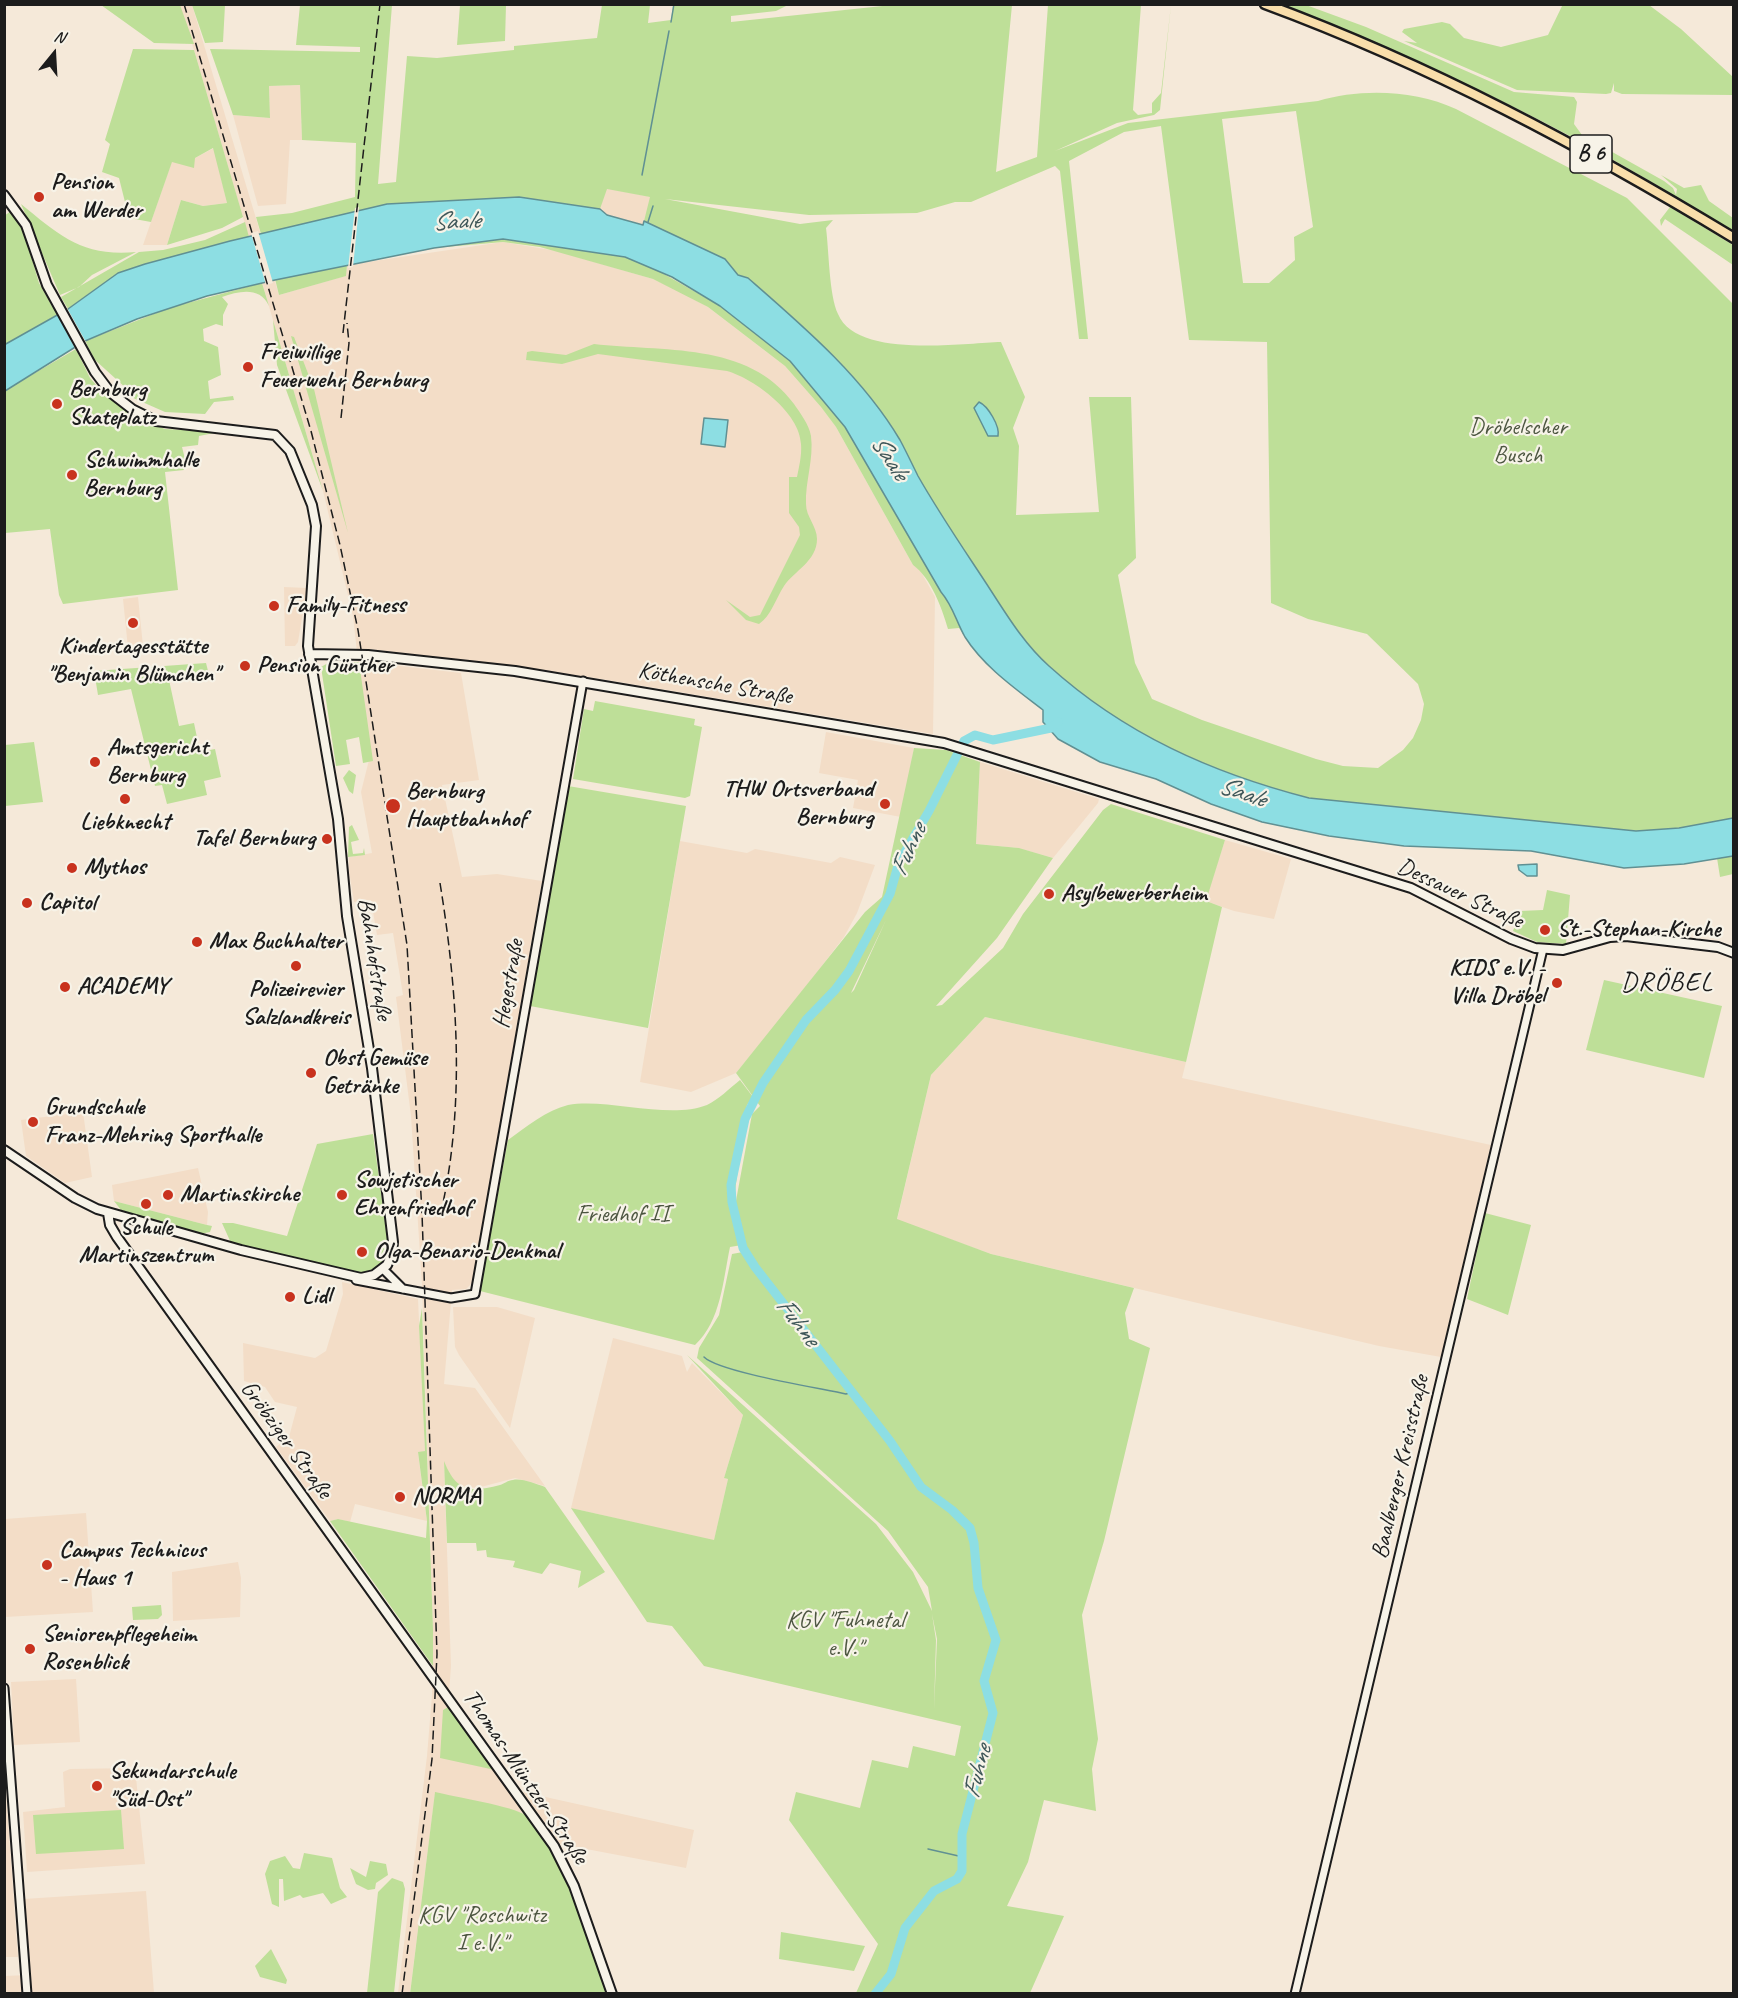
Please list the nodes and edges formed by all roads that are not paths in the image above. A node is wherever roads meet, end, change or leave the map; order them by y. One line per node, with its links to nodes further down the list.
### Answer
1 (1265, 4): 3 (main road, B 6)
2 (4, 195): 4 (main road, Bahnhofstraße)
3 (1734, 238)
4 (309, 654): 5 (main road, Köthensche Straße); 12 (main road, Bahnhofstraße)
5 (583, 681): 6 (main road, Köthensche Straße); 13 (street, Hegestraße)
6 (1107, 794): 7 (main road, Dessauer Straße)
7 (1543, 950): 8 (main road, Dessauer Straße); 18 (street, Baalberger Kreisstraße)
8 (1734, 953)
9 (4, 1150): 10 (main road)
10 (108, 1213): 11 (main road); 14 (main road, Gröbziger Straße)
11 (323, 1269): 12 (main road); 13 (street)
12 (383, 1269): 13 (street)
13 (405, 1290)
14 (440, 1686): 17 (main road, Thomas-Müntzer-Straße)
15 (4, 1688): 16 (street)
16 (27, 1994)
17 (612, 1994)
18 (1295, 1994)

